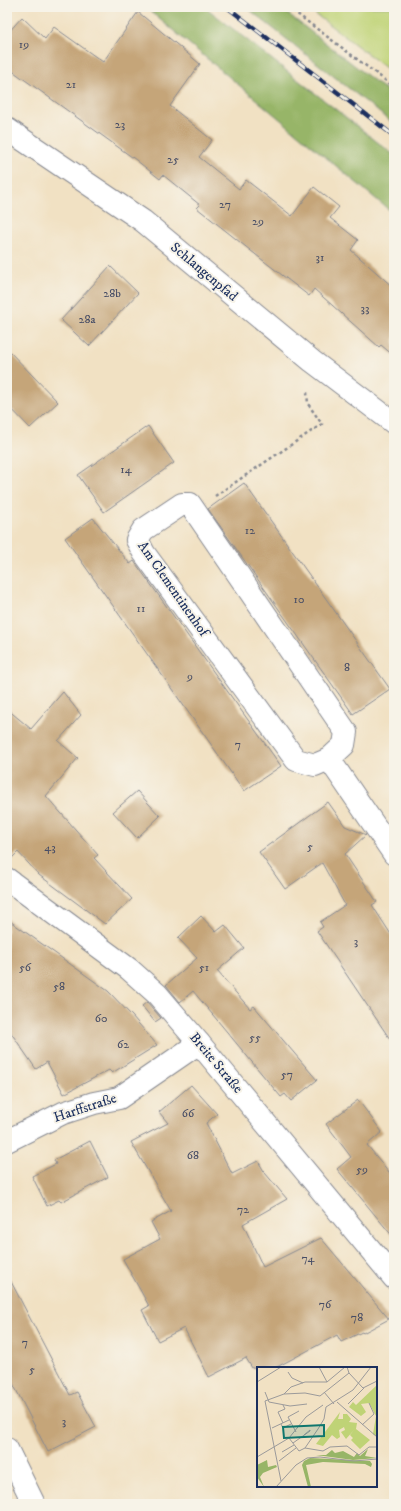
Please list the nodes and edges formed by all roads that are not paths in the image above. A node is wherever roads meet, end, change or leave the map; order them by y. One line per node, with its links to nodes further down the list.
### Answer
1 (7, 129): 2 (street, Schlangenpfad)
2 (394, 423)
3 (329, 759): 3 (street, Am Clementinenhof); 4 (street)
4 (394, 854)
5 (7, 879): 6 (street, Breite Straße)
6 (199, 1044): 7 (street, Harffstraße); 8 (street, Breite Straße)
7 (7, 1141)
8 (394, 1278)
9 (7, 1449): 10 (street)
10 (34, 1504)

